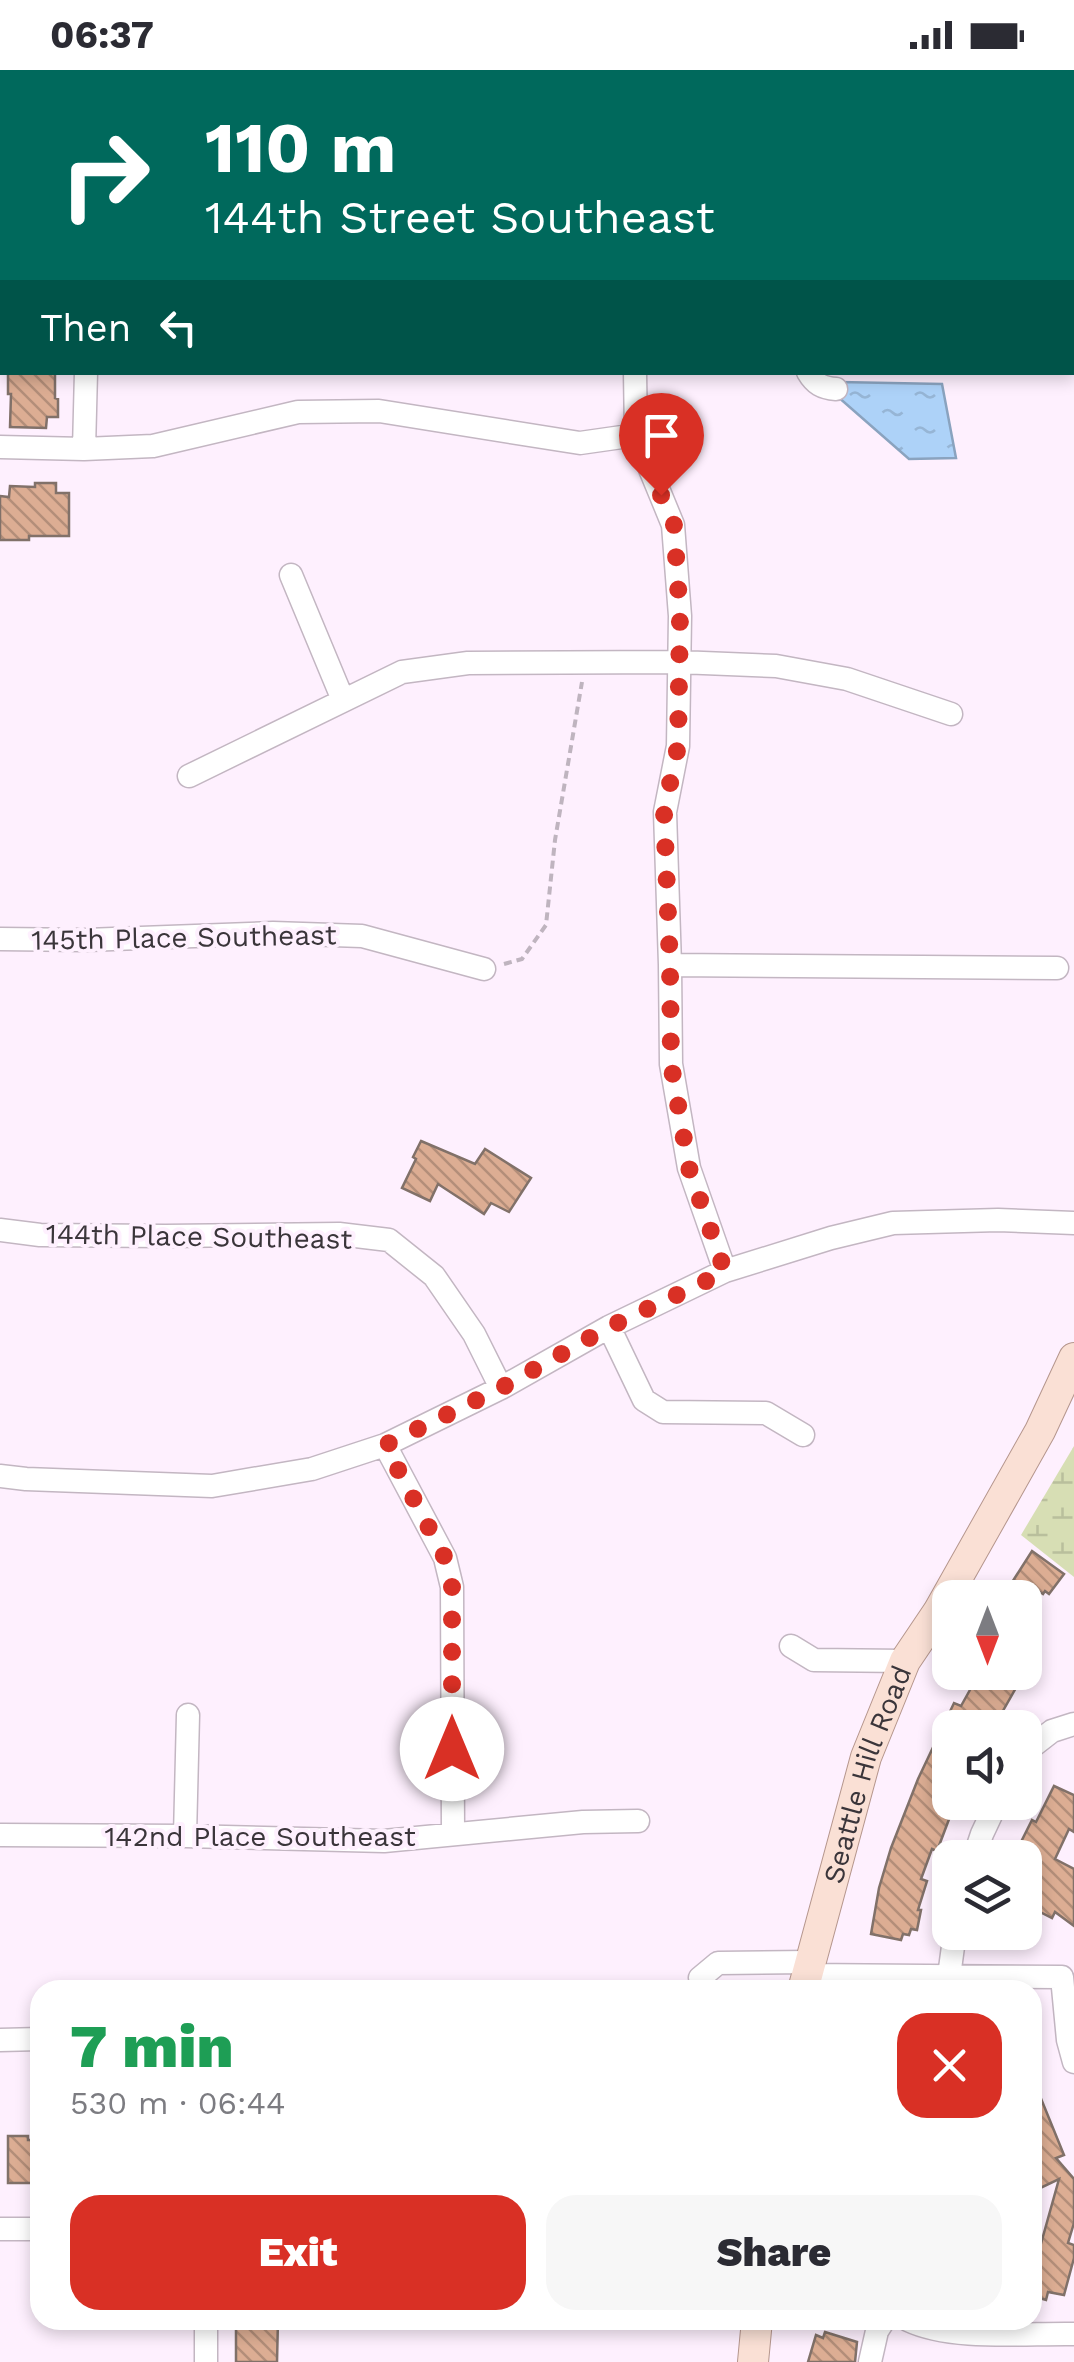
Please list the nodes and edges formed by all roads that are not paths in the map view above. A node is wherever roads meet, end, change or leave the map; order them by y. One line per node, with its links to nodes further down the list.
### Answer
1 (86, 375): 7 (street)
2 (636, 375): 5 (street)
3 (810, 375): 4 (street)
4 (836, 389)
5 (636, 436): 7 (street); 9 (street)
6 (0, 448): 7 (street)
7 (84, 449)
8 (292, 576): 10 (street)
9 (679, 662): 10 (street); 11 (street); 14 (street)
10 (343, 700): 12 (street)
11 (951, 714)
12 (189, 776)
13 (0, 939): 16 (street, 145th Place Southeast)
14 (670, 965): 15 (street); 19 (street)
15 (1057, 968)
16 (484, 969)
17 (1074, 1223): 19 (street)
18 (0, 1230): 22 (street, 144th Place Southeast)
19 (725, 1272): 20 (street)
20 (609, 1327): 22 (street); 23 (street)
21 (1074, 1358): 27 (main road, Seattle Hill Road)
22 (501, 1388): 24 (street)
23 (802, 1435)
24 (385, 1445): 25 (street); 30 (street)
25 (0, 1476)
26 (792, 1646): 27 (street)
27 (905, 1661): 34 (main road, Seattle Hill Road)
28 (188, 1716): 32 (street)
29 (638, 1821): 30 (street, 142nd Place Southeast)
30 (452, 1834): 32 (street, 142nd Place Southeast)
31 (0, 1836): 32 (street, 142nd Place Southeast)
32 (184, 1836)
33 (953, 1950): 35 (street)
34 (806, 1976): 35 (street); 36 (street)
35 (949, 1976): 39 (street)
36 (700, 1978)
37 (30, 2039): 38 (street)
38 (0, 2040)
39 (1074, 2062)
40 (0, 2229): 41 (street)
41 (30, 2229)
42 (206, 2330): 47 (street)
43 (756, 2330): 48 (main road)
44 (878, 2330): 49 (street)
45 (942, 2330): 46 (street)
46 (1074, 2334)
47 (206, 2362)
48 (752, 2362)
49 (870, 2362)

